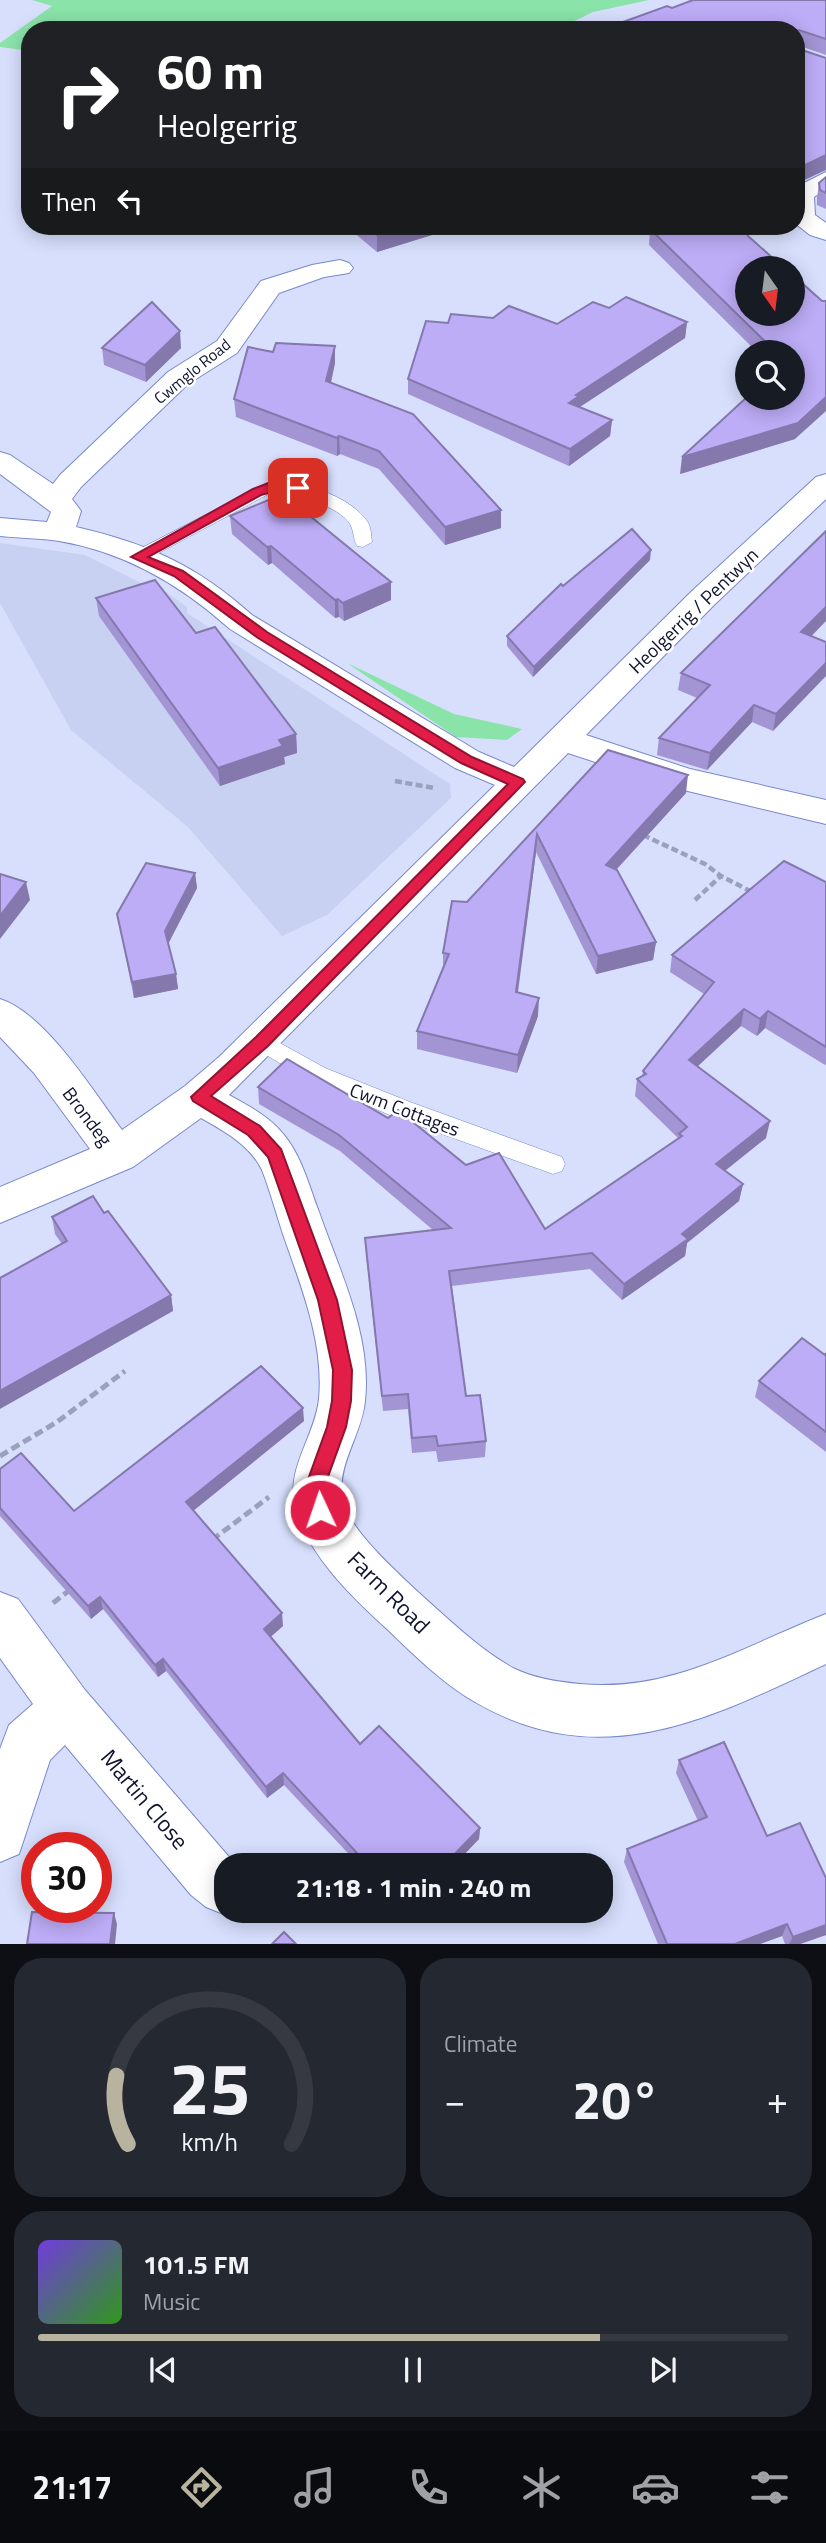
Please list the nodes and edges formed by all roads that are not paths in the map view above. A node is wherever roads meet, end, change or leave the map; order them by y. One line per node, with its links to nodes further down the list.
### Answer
1 (826, 179): 2 (street)
2 (805, 192)
3 (805, 218): 4 (street)
4 (826, 233)
5 (340, 268): 8 (street, Cwmglo Road)
6 (0, 461): 8 (street)
7 (826, 483): 12 (street, Heolgerrig / Pentwyn)
8 (58, 516): 9 (street); 11 (street)
9 (0, 527)
10 (363, 541): 11 (lane)
11 (138, 557): 13 (street)
12 (563, 739): 13 (street, Heolgerrig / Pentwyn); 14 (street)
13 (518, 782): 16 (street, Heolgerrig / Pentwyn)
14 (826, 812)
15 (0, 1014): 18 (street, Brondeg)
16 (262, 1042): 17 (street, Heolgerrig / Pentwyn); 19 (lane, Cwm Cottages)
17 (199, 1097): 18 (street, Heolgerrig / Pentwyn); 22 (street, Farm Road)
18 (118, 1155): 20 (street, Brondeg)
19 (553, 1164)
20 (0, 1206)
21 (7, 1625): 23 (street, Martin Close)
22 (826, 1638)
23 (67, 1708): 24 (street); 25 (street, Martin Close)
24 (0, 1835)
25 (214, 1878)

